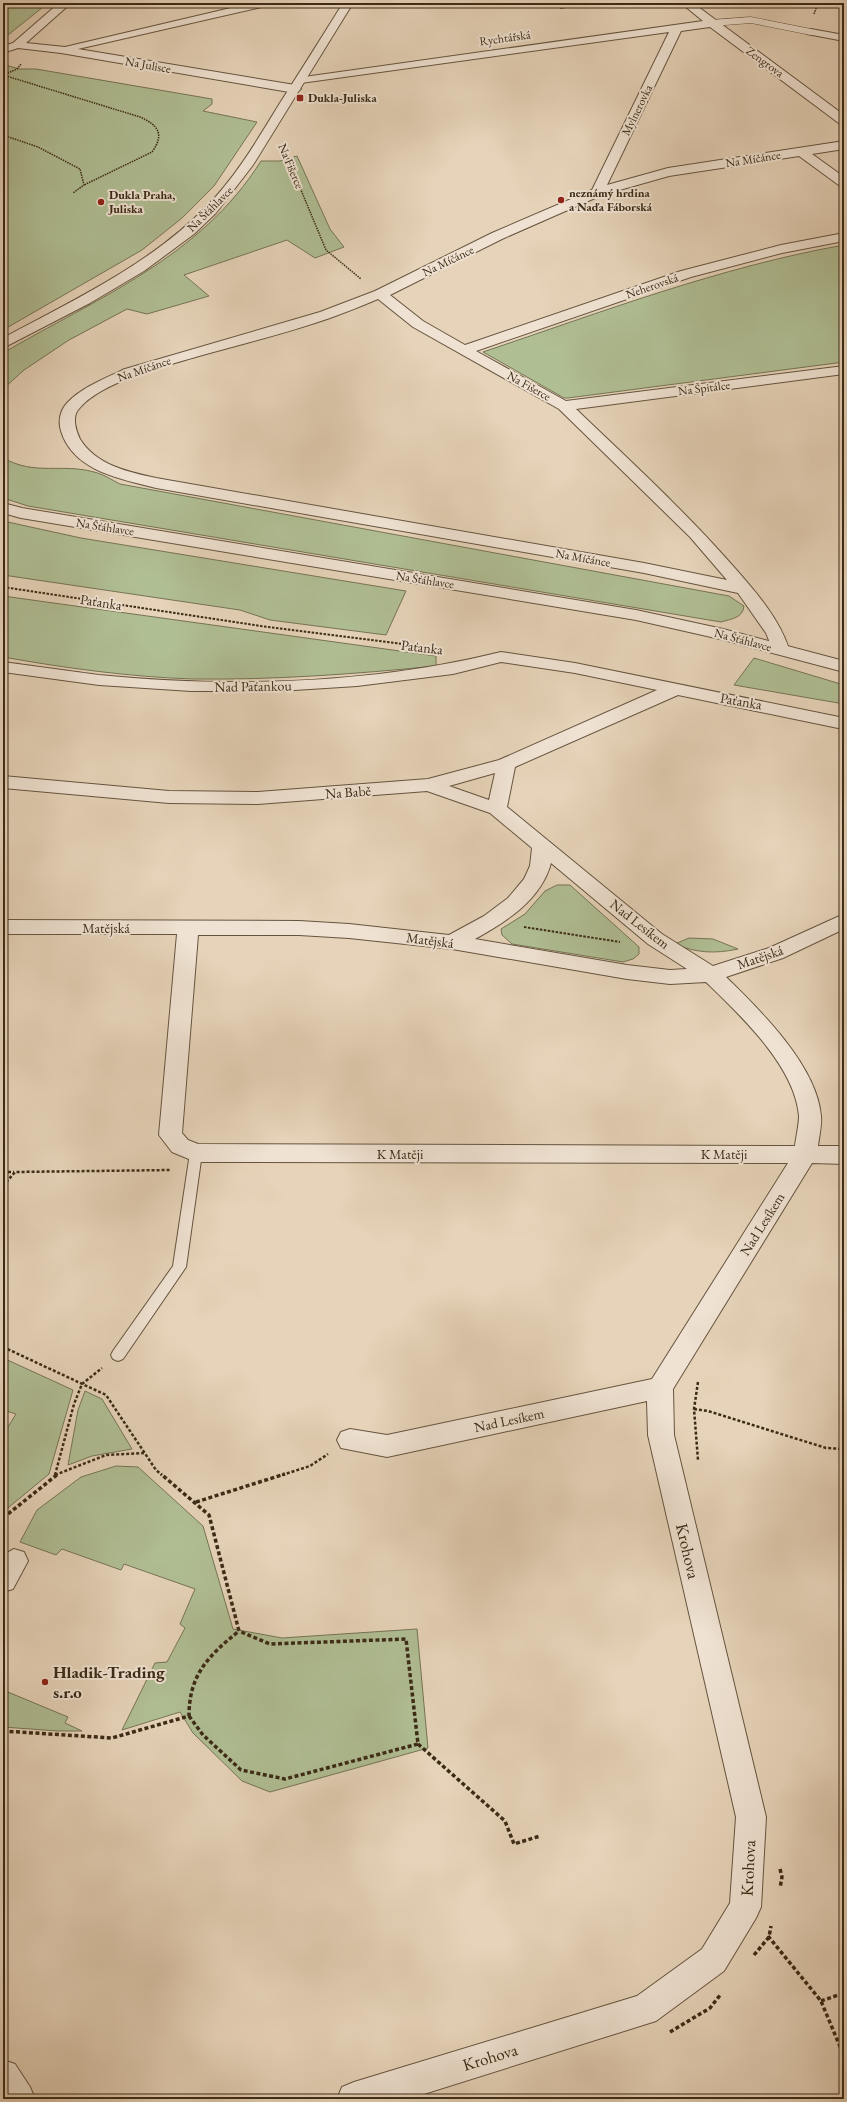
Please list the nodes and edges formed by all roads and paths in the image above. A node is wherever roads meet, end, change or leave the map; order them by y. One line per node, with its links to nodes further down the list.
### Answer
1 (66, 3): 11 (street)
2 (266, 3): 13 (street)
3 (348, 3): 15 (street, Na Šťáhlavce)
4 (580, 3): 6 (lane)
5 (686, 3): 7 (street, Zengrova)
6 (561, 6)
7 (712, 23): 8 (street, Rychtářská); 9 (street); 16 (street, Zengrova)
8 (676, 27): 15 (street, Rychtářská); 24 (street, Mylnerovka)
9 (811, 32): 10 (street)
10 (844, 38)
11 (17, 45): 12 (street, Na Julisce); 13 (street, Na Julisce)
12 (3, 50)
13 (61, 50): 15 (street, Na Julisce)
14 (3, 75): 22 (path)
15 (298, 84): 27 (street, Na Šťáhlavce)
16 (844, 121)
17 (3, 135): 22 (path)
18 (282, 143): 26 (path, Na Fišerce)
19 (844, 145): 20 (street, Na Míčánce)
20 (801, 152): 21 (street); 24 (street, Na Míčánce)
21 (844, 183)
22 (84, 185): 23 (path)
23 (73, 192)
24 (597, 192): 26 (street, Na Míčánce)
25 (844, 237): 28 (street, Neherovská)
26 (380, 294): 28 (street, Na Fišerce); 33 (street, Na Míčánce)
27 (3, 344)
28 (464, 350): 30 (street, Na Fišerce)
29 (844, 370): 30 (street, Na Špitálce)
30 (564, 406): 33 (street, Na Fišerce)
31 (3, 508): 35 (street, Na Šťáhlavce)
32 (3, 587): 34 (path, Paťanka)
33 (744, 589): 35 (street, Na Fišerce)
34 (439, 649)
35 (780, 649): 38 (street, Na Šťáhlavce)
36 (501, 657): 37 (street, Nad Paťankou); 39 (street, Paťanka)
37 (3, 666)
38 (844, 667)
39 (675, 689): 40 (street, Paťanka); 41 (street, Na Babě)
40 (838, 722)
41 (506, 764): 43 (street, Na Babě); 44 (street)
42 (3, 782): 43 (street, Na Babě)
43 (429, 785): 44 (street, Nad Lesíkem)
44 (497, 809): 45 (street, Nad Lesíkem)
45 (542, 845): 50 (street); 52 (street, Nad Lesíkem)
46 (844, 922): 52 (street, Matějská)
47 (3, 927): 49 (street, Matějská)
48 (524, 927): 51 (path)
49 (188, 928): 50 (street, Matějská); 55 (street, K Matěji)
50 (452, 942): 52 (street, Matějská)
51 (624, 942)
52 (711, 974): 53 (street, Nad Lesíkem)
53 (805, 1155): 54 (street, K Matěji); 55 (street, K Matěji); 62 (street, Nad Lesíkem)
54 (844, 1155)
55 (195, 1162): 57 (path); 60 (lane)
56 (3, 1172): 57 (path)
57 (15, 1172): 58 (path)
58 (3, 1186)
59 (3, 1347): 61 (path)
60 (118, 1355): 61 (path)
61 (82, 1384): 66 (path); 67 (path)
62 (660, 1388): 64 (street, Nad Lesíkem); 75 (street, Krohova)
63 (694, 1409): 65 (path)
64 (350, 1440): 68 (path)
65 (844, 1449)
66 (144, 1453): 67 (path); 68 (path)
67 (55, 1475): 69 (path)
68 (196, 1502): 70 (path)
69 (3, 1518)
70 (239, 1631): 71 (path); 73 (path)
71 (189, 1716): 72 (path); 73 (path)
72 (3, 1731)
73 (418, 1744): 74 (path)
74 (540, 1836)
75 (745, 1907): 77 (path); 81 (street, Krohova)
76 (844, 1994): 77 (path)
77 (821, 2000): 78 (path)
78 (844, 2056)
79 (3, 2076): 80 (street)
80 (18, 2099)
81 (354, 2099)

